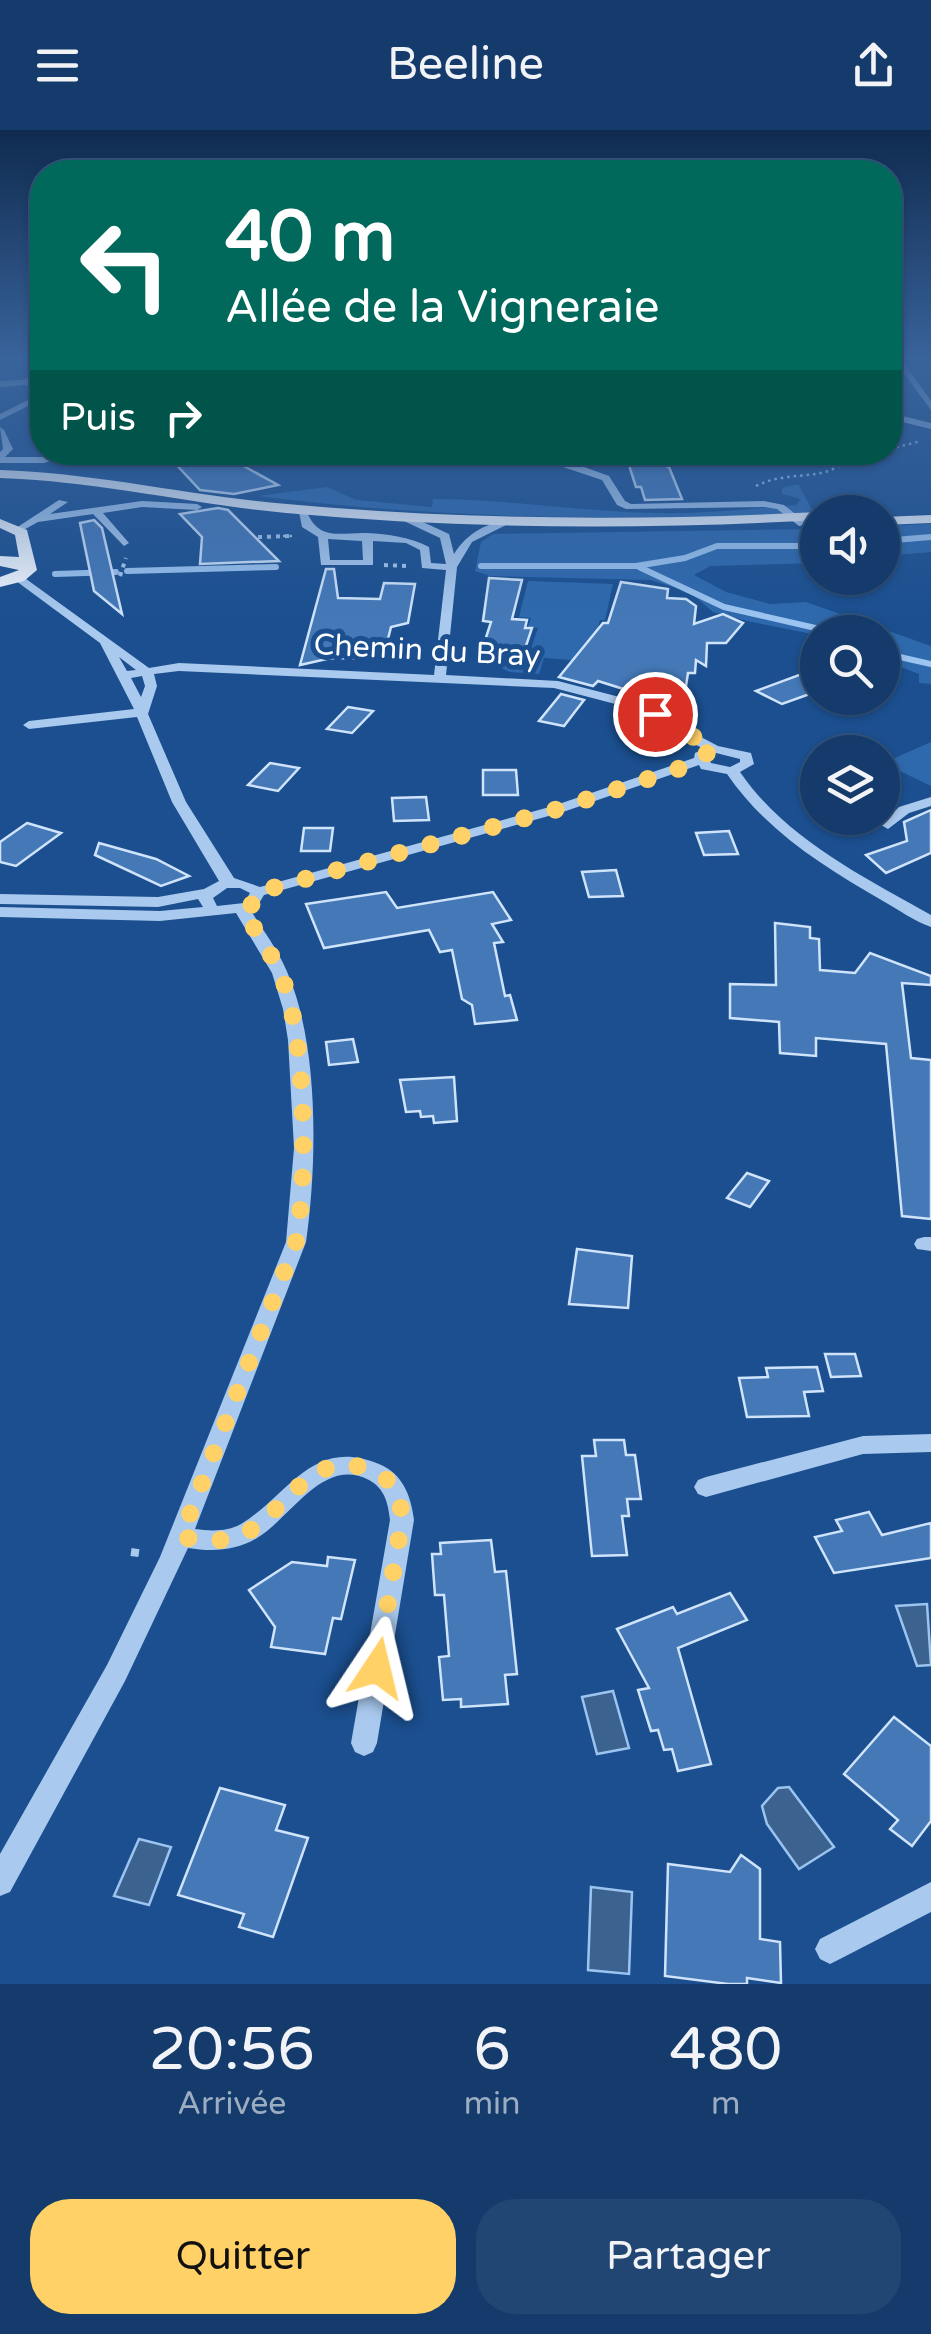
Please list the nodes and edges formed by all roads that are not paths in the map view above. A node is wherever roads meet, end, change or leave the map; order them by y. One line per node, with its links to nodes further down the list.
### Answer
1 (0, 458): 2 (street)
2 (30, 459)
3 (566, 465): 11 (street)
4 (0, 477): 7 (main road)
5 (62, 502): 13 (street)
6 (197, 507): 8 (street)
7 (282, 508): 9 (main road); 14 (main road)
8 (96, 511): 13 (street); 25 (street)
9 (303, 514): 14 (main road); 22 (street)
10 (900, 515): 12 (main road)
11 (800, 516)
12 (931, 516): 16 (main road)
13 (39, 519): 20 (street)
14 (408, 519): 17 (main road); 24 (street)
15 (800, 520): 19 (main road)
16 (900, 520)
17 (459, 522): 19 (main road); 21 (street); 24 (street)
18 (0, 523): 20 (main road)
19 (502, 523): 21 (street)
20 (21, 533): 26 (main road); 28 (main road)
21 (474, 534): 27 (street)
22 (323, 536): 23 (street); 23 (street)
23 (367, 536): 27 (street)
24 (444, 536): 27 (street)
25 (124, 544)
26 (0, 560): 28 (main road)
27 (452, 567): 33 (street)
28 (23, 572): 29 (main road); 30 (street)
29 (0, 582)
30 (105, 645): 31 (street); 32 (street)
31 (147, 672): 32 (street, Chemin du Bray); 33 (street, Chemin du Bray); 34 (street)
32 (125, 674): 34 (street)
33 (440, 676): 36 (street, Chemin du Bray)
34 (143, 712): 35 (street); 41 (street)
35 (29, 725)
36 (714, 749): 37 (street); 38 (street, Chemin du Bray)
37 (700, 760): 38 (street); 42 (street)
38 (732, 770): 47 (street)
39 (931, 801): 40 (street)
40 (900, 814)
41 (228, 884): 42 (street); 44 (street)
42 (258, 892): 45 (street)
43 (0, 899): 44 (street)
44 (209, 901): 45 (street); 46 (street)
45 (242, 910): 50 (street)
46 (0, 912)
47 (931, 922)
48 (931, 1442): 49 (street)
49 (706, 1487)
50 (181, 1537): 51 (street); 52 (street)
51 (364, 1743)
52 (0, 1882)
53 (931, 1896): 54 (street)
54 (830, 1948)

